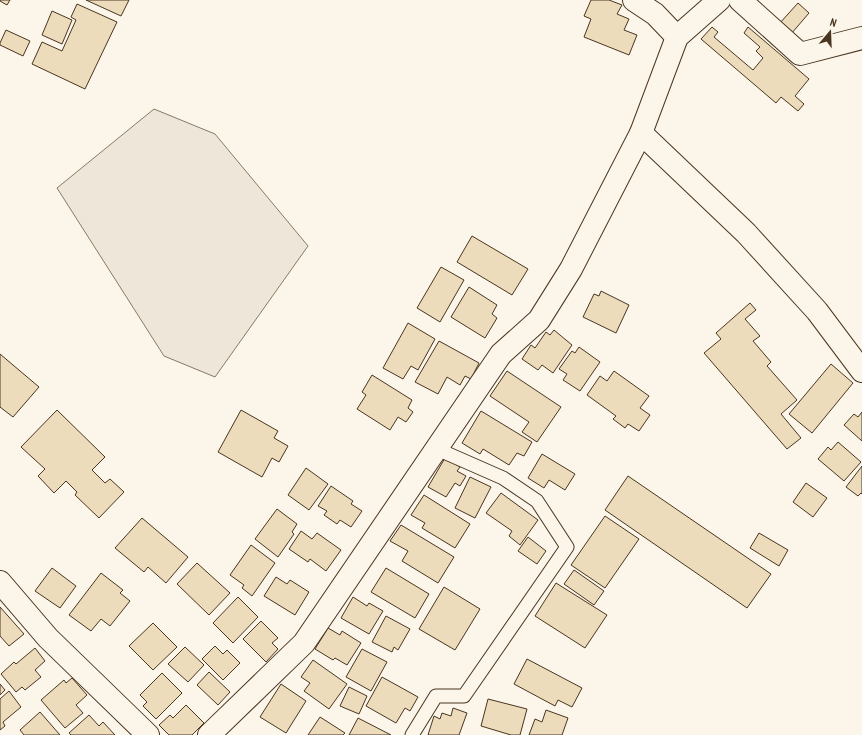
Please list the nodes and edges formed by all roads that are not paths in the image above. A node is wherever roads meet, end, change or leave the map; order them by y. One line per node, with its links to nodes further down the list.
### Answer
1 (634, 0): 4 (street)
2 (719, 0): 4 (street)
3 (740, 0): 5 (street)
4 (677, 37): 6 (street)
5 (862, 38)
6 (641, 133): 7 (street); 8 (street)
7 (862, 371)
8 (437, 449): 11 (street); 12 (lane)
9 (0, 582): 10 (street)
10 (148, 735)
11 (209, 735)
12 (412, 735)

